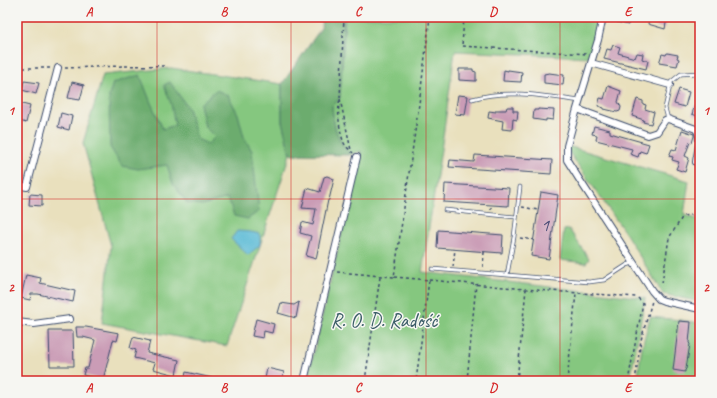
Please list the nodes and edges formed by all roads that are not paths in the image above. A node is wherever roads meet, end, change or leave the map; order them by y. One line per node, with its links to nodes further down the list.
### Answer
1 (603, 17): 2 (street)
2 (591, 63): 5 (street); 7 (street)
3 (58, 68): 12 (street)
4 (700, 73): 5 (lane)
5 (670, 85): 9 (lane)
6 (472, 99): 7 (lane)
7 (580, 101): 8 (street)
8 (577, 109): 9 (street); 16 (street)
9 (668, 119): 11 (street)
10 (356, 157): 22 (street)
11 (700, 163)
12 (17, 185)
13 (520, 187): 15 (lane)
14 (445, 210): 15 (lane)
15 (516, 217): 18 (lane)
16 (635, 263): 18 (lane); 19 (street)
17 (432, 269): 18 (lane)
18 (507, 275)
19 (700, 309)
20 (70, 319): 21 (street)
21 (17, 322)
22 (304, 381)

